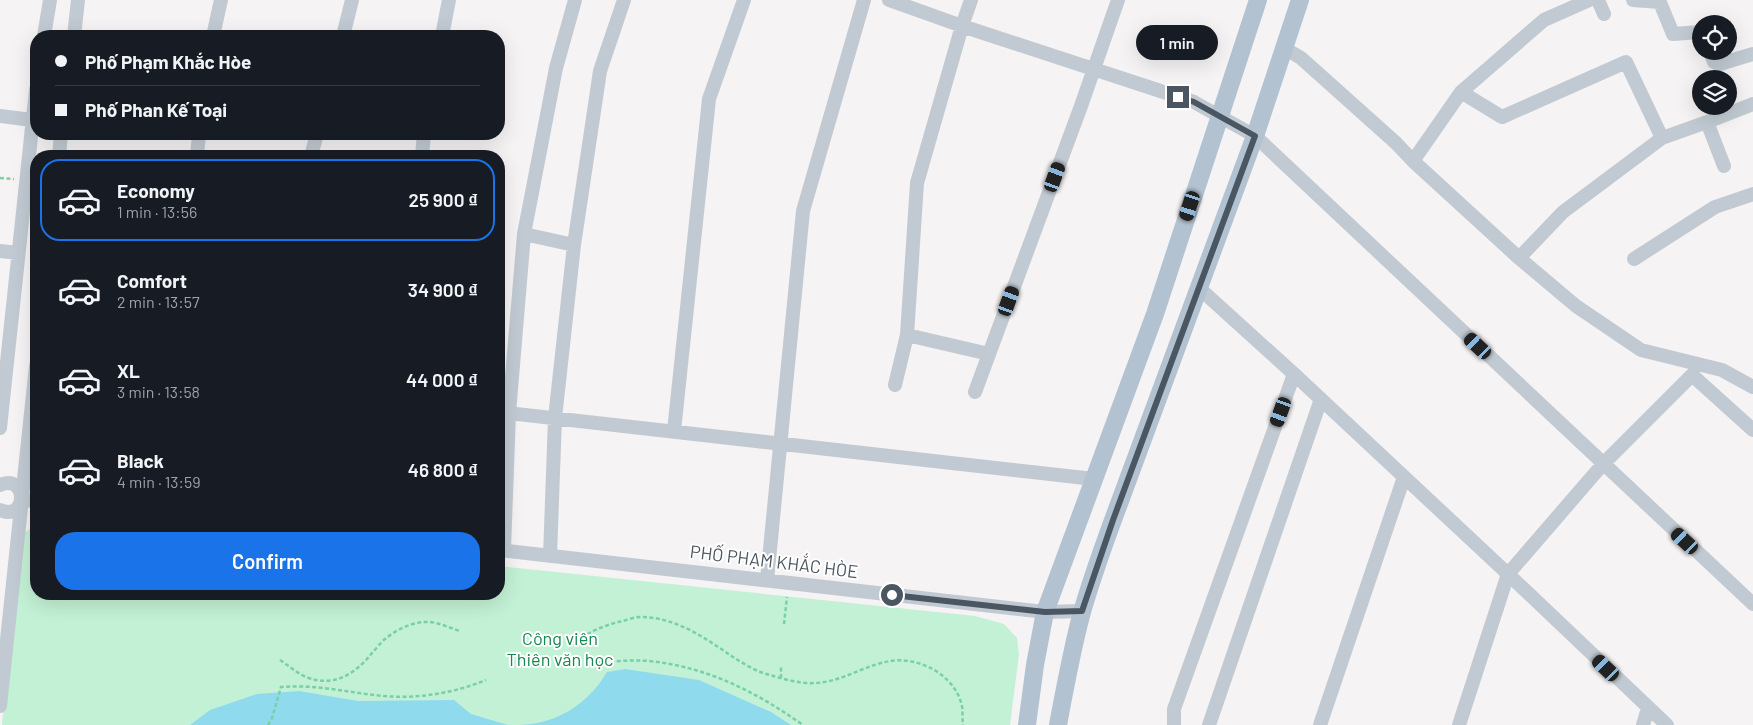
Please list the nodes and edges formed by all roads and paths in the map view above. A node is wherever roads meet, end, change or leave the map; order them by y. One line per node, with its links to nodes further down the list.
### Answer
1 (50, 0): 21 (street)
2 (78, 0): 22 (street)
3 (221, 0): 23 (street)
4 (352, 0): 24 (street)
5 (449, 0): 25 (street)
6 (575, 0): 45 (street)
7 (624, 0): 46 (street)
8 (744, 0): 65 (street)
9 (864, 0): 66 (street)
10 (889, 0): 20 (street)
11 (971, 0): 20 (street)
12 (1118, 0): 32 (street)
13 (1258, 0): 36 (main road)
14 (1300, 0): 27 (main road)
15 (1589, 0): 33 (street)
16 (1598, 0): 19 (street)
17 (1633, 0): 18 (street)
18 (1660, 1): 26 (street)
19 (1604, 14)
20 (962, 26): 32 (street); 52 (street)
21 (45, 30)
22 (75, 30)
23 (214, 30)
24 (344, 30)
25 (443, 30)
26 (1692, 33)
27 (1284, 48): 39 (main road); 42 (street)
28 (1753, 54): 29 (street)
29 (1737, 59)
30 (1713, 60): 31 (street)
31 (1733, 60)
32 (1094, 68): 36 (street); 53 (street)
33 (1461, 92): 40 (street); 42 (street)
34 (1753, 104): 38 (street)
35 (0, 116): 37 (street)
36 (1220, 116): 39 (street); 69 (main road)
37 (30, 120)
38 (1707, 122): 40 (street); 43 (street)
39 (1255, 136): 51 (main road); 67 (street)
40 (1662, 138): 49 (street)
41 (30, 139): 48 (street)
42 (1413, 162): 49 (street)
43 (1724, 166)
44 (1753, 194): 50 (street)
45 (524, 234): 46 (street); 59 (street)
46 (574, 245): 61 (street)
47 (0, 251): 48 (street)
48 (18, 253): 63 (street)
49 (1519, 258): 56 (street)
50 (1634, 259)
51 (1199, 288): 54 (street); 80 (main road)
52 (907, 335): 53 (street); 55 (street)
53 (989, 354): 57 (street)
54 (1294, 374): 58 (street); 97 (street)
55 (895, 385)
56 (1753, 387)
57 (976, 392)
58 (1321, 399): 68 (street); 98 (street)
59 (505, 403)
60 (505, 412): 61 (street)
61 (555, 418): 65 (street); 75 (street)
62 (30, 423): 71 (street)
63 (0, 428)
64 (1753, 430): 67 (street)
65 (674, 432): 66 (street)
66 (780, 444): 69 (street); 77 (street)
67 (1603, 464): 76 (street); 79 (street)
68 (1404, 477): 76 (street); 99 (street)
69 (1094, 479): 81 (main road)
70 (0, 485): 71 (street)
71 (22, 500): 72 (street); 73 (street); 90 (street)
72 (30, 501)
73 (0, 510)
74 (505, 550): 75 (street, PHỐ PHẠM KHẮC HÒE)
75 (550, 556): 77 (street, PHỐ PHẠM KHẮC HÒE)
76 (1508, 574): 91 (street); 100 (street)
77 (766, 580): 78 (street, PHỐ PHẠM KHẮC HÒE)
78 (788, 583): 81 (street, PHỐ PHẠM KHẮC HÒE); 82 (path)
79 (1753, 604)
80 (1082, 611): 81 (street, PHỐ PHẠM KHẮC HÒE); 96 (main road)
81 (1045, 612): 95 (main road)
82 (784, 624)
83 (460, 631): 85 (path)
84 (577, 642): 88 (path)
85 (280, 660)
86 (565, 666): 93 (path)
87 (781, 666): 88 (path)
88 (781, 678): 94 (path)
89 (486, 680): 92 (path)
90 (0, 706)
91 (1648, 708): 101 (street); 102 (street)
92 (268, 725)
93 (803, 725)
94 (963, 725)
95 (1027, 725)
96 (1058, 725)
97 (1174, 725)
98 (1209, 725)
99 (1320, 725)
100 (1459, 725)
101 (1643, 725)
102 (1666, 725)

